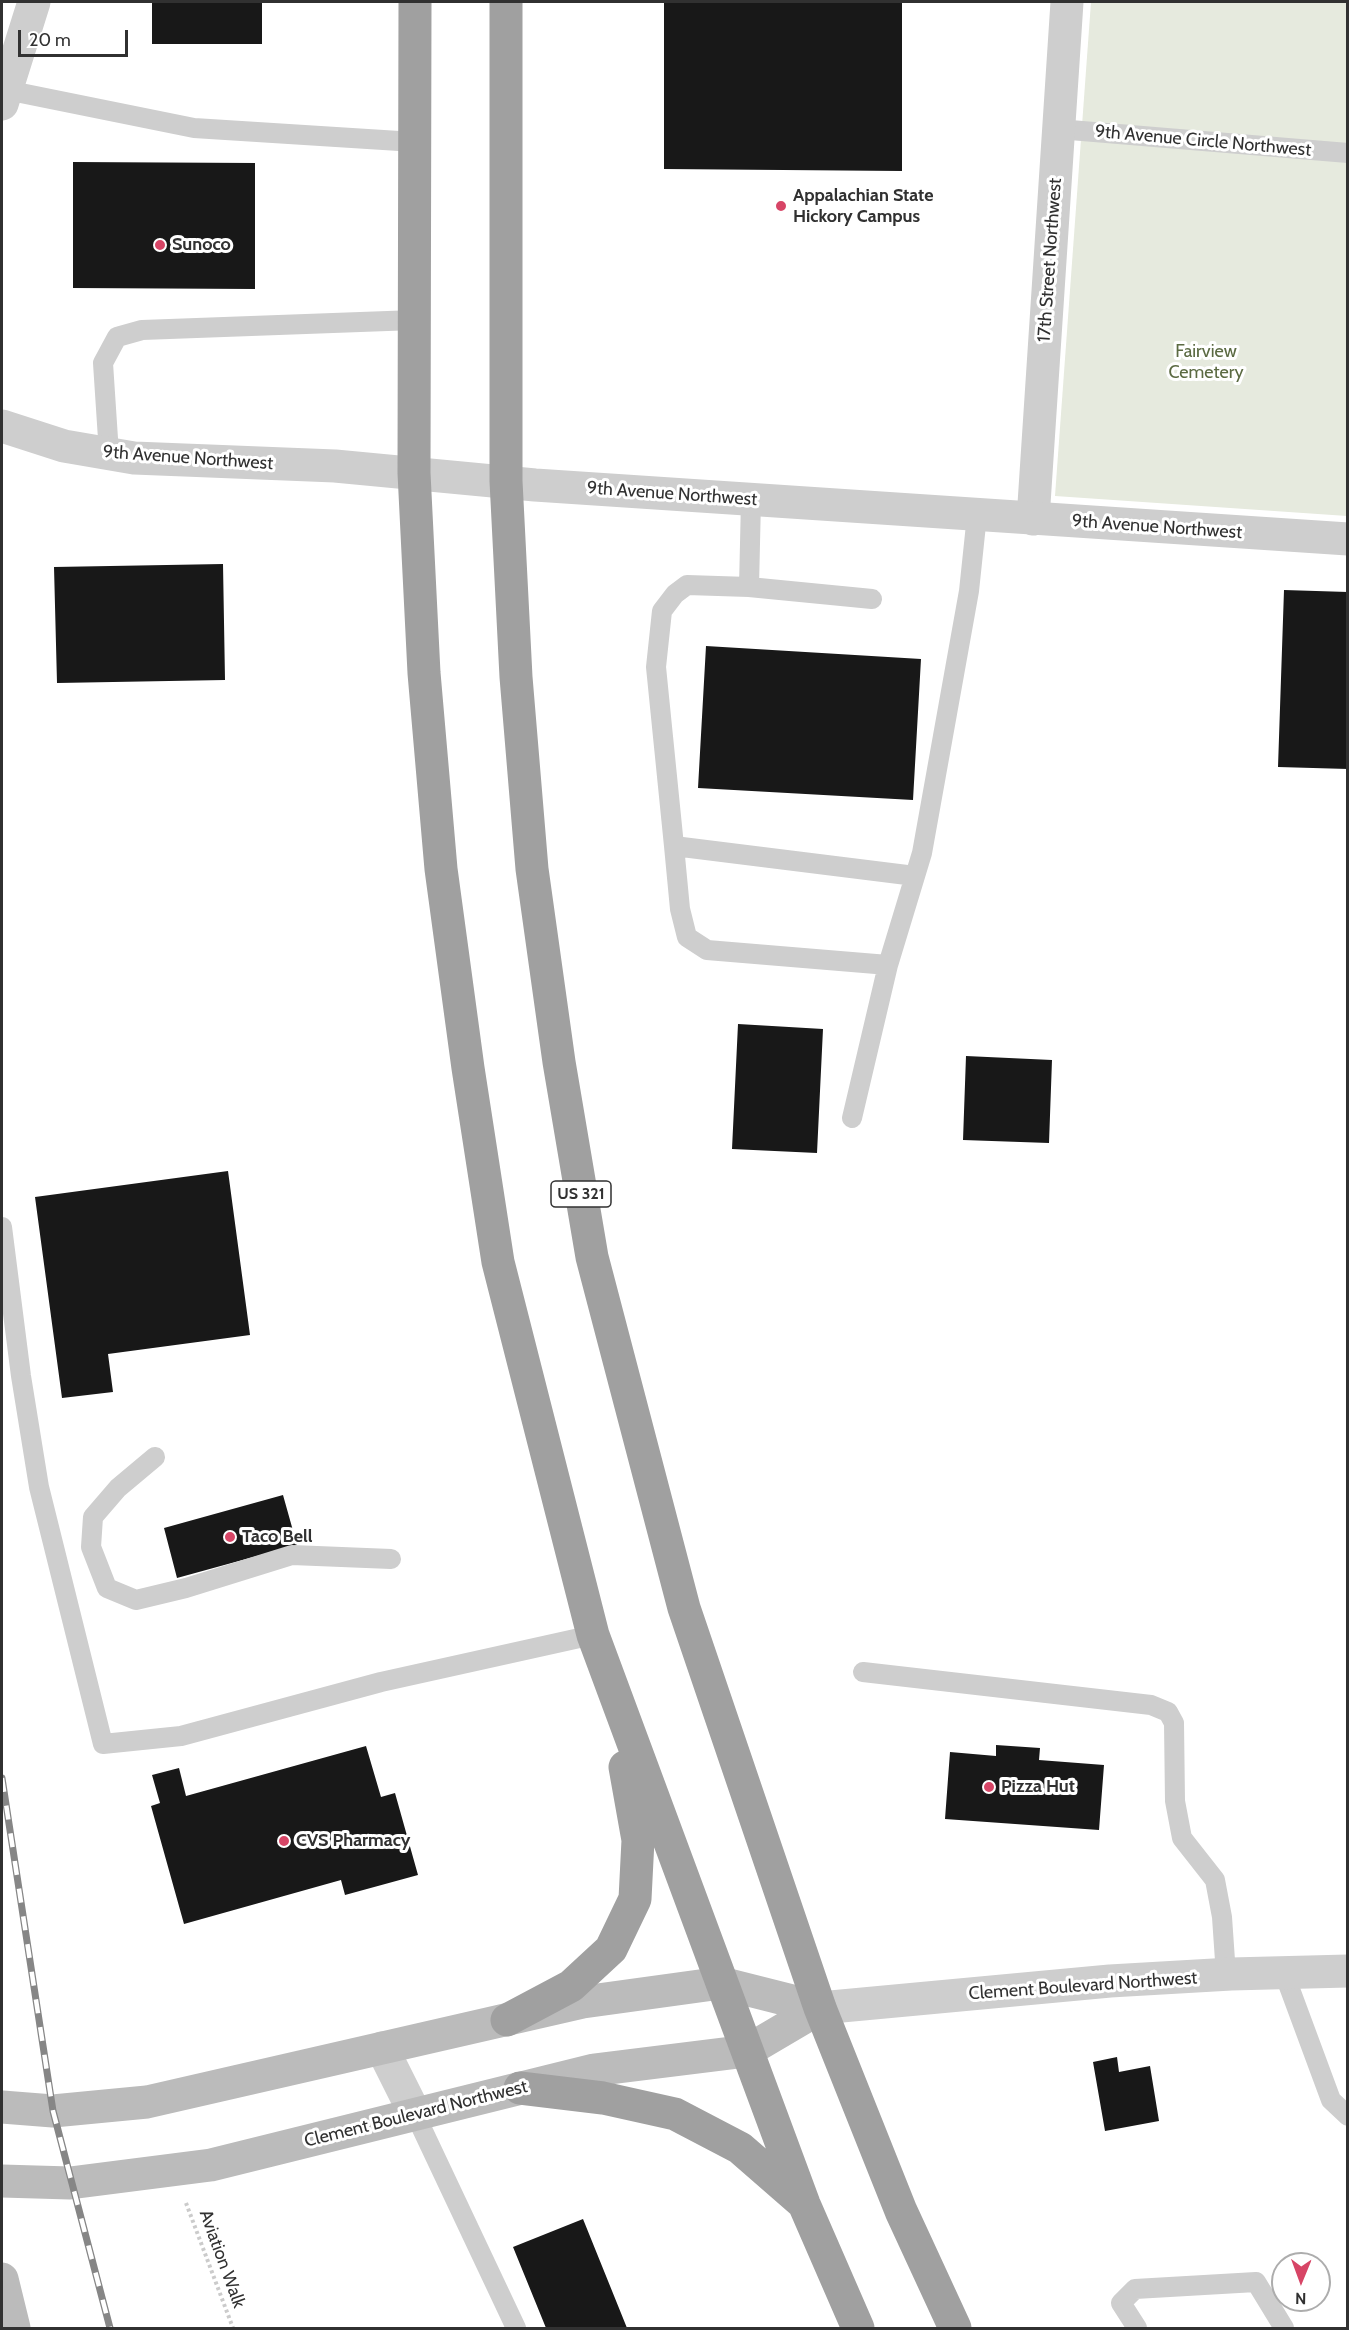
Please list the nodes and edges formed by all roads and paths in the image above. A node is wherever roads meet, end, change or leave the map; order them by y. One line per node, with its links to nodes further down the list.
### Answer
1 (34, 2): 5 (street)
2 (415, 2): 7 (highway)
3 (506, 2): 13 (highway, US 321)
4 (1067, 2): 6 (street, 17th Street Northwest)
5 (4, 97): 7 (lane)
6 (1058, 129): 8 (lane, 9th Avenue Circle Northwest); 16 (street, 17th Street Northwest)
7 (415, 142): 9 (highway)
8 (1347, 153)
9 (415, 320): 11 (lane); 12 (highway)
10 (2, 426): 11 (street, 9th Avenue Northwest)
11 (109, 454): 12 (street, 9th Avenue Northwest)
12 (414, 473): 13 (street, 9th Avenue Northwest); 27 (highway)
13 (506, 481): 14 (street, 9th Avenue Northwest); 34 (highway, US 321)
14 (751, 500): 15 (street, 9th Avenue Northwest); 18 (lane)
15 (977, 514): 16 (street, 9th Avenue Northwest); 21 (lane)
16 (1033, 519): 17 (street, 9th Avenue Northwest)
17 (1347, 539)
18 (749, 587): 19 (lane); 20 (lane)
19 (872, 599)
20 (674, 846): 21 (lane); 22 (lane)
21 (915, 876): 22 (lane)
22 (888, 965): 23 (lane)
23 (852, 1118)
24 (2, 1227): 27 (lane)
25 (155, 1458): 26 (lane)
26 (391, 1559)
27 (592, 1635): 29 (highway)
28 (863, 1672): 32 (lane)
29 (611, 1685): 33 (highway); 35 (highway)
30 (1347, 1971): 31 (street, Clement Boulevard Northwest)
31 (1284, 1973): 32 (street, Clement Boulevard Northwest); 41 (lane)
32 (1226, 1975): 34 (street, Clement Boulevard Northwest)
33 (721, 1983): 34 (main road, Clement Boulevard Northwest); 35 (main road, Clement Boulevard Northwest); 37 (highway)
34 (820, 2008): 37 (main road, Clement Boulevard Northwest); 50 (highway, US 321)
35 (507, 2020): 36 (main road, Clement Boulevard Northwest)
36 (382, 2048): 39 (main road, Clement Boulevard Northwest); 40 (street)
37 (747, 2051): 38 (main road, Clement Boulevard Northwest); 44 (highway)
38 (520, 2088): 40 (main road, Clement Boulevard Northwest); 44 (highway)
39 (2, 2107)
40 (415, 2114): 42 (main road, Clement Boulevard Northwest); 48 (lane)
41 (1347, 2115)
42 (2, 2181)
43 (185, 2199): 47 (path, Aviation Walk)
44 (804, 2204): 49 (highway)
45 (2, 2279): 46 (main road)
46 (14, 2328)
47 (233, 2328)
48 (516, 2328)
49 (858, 2328)
50 (956, 2328)
51 (1137, 2328): 52 (lane)
52 (1284, 2328)

